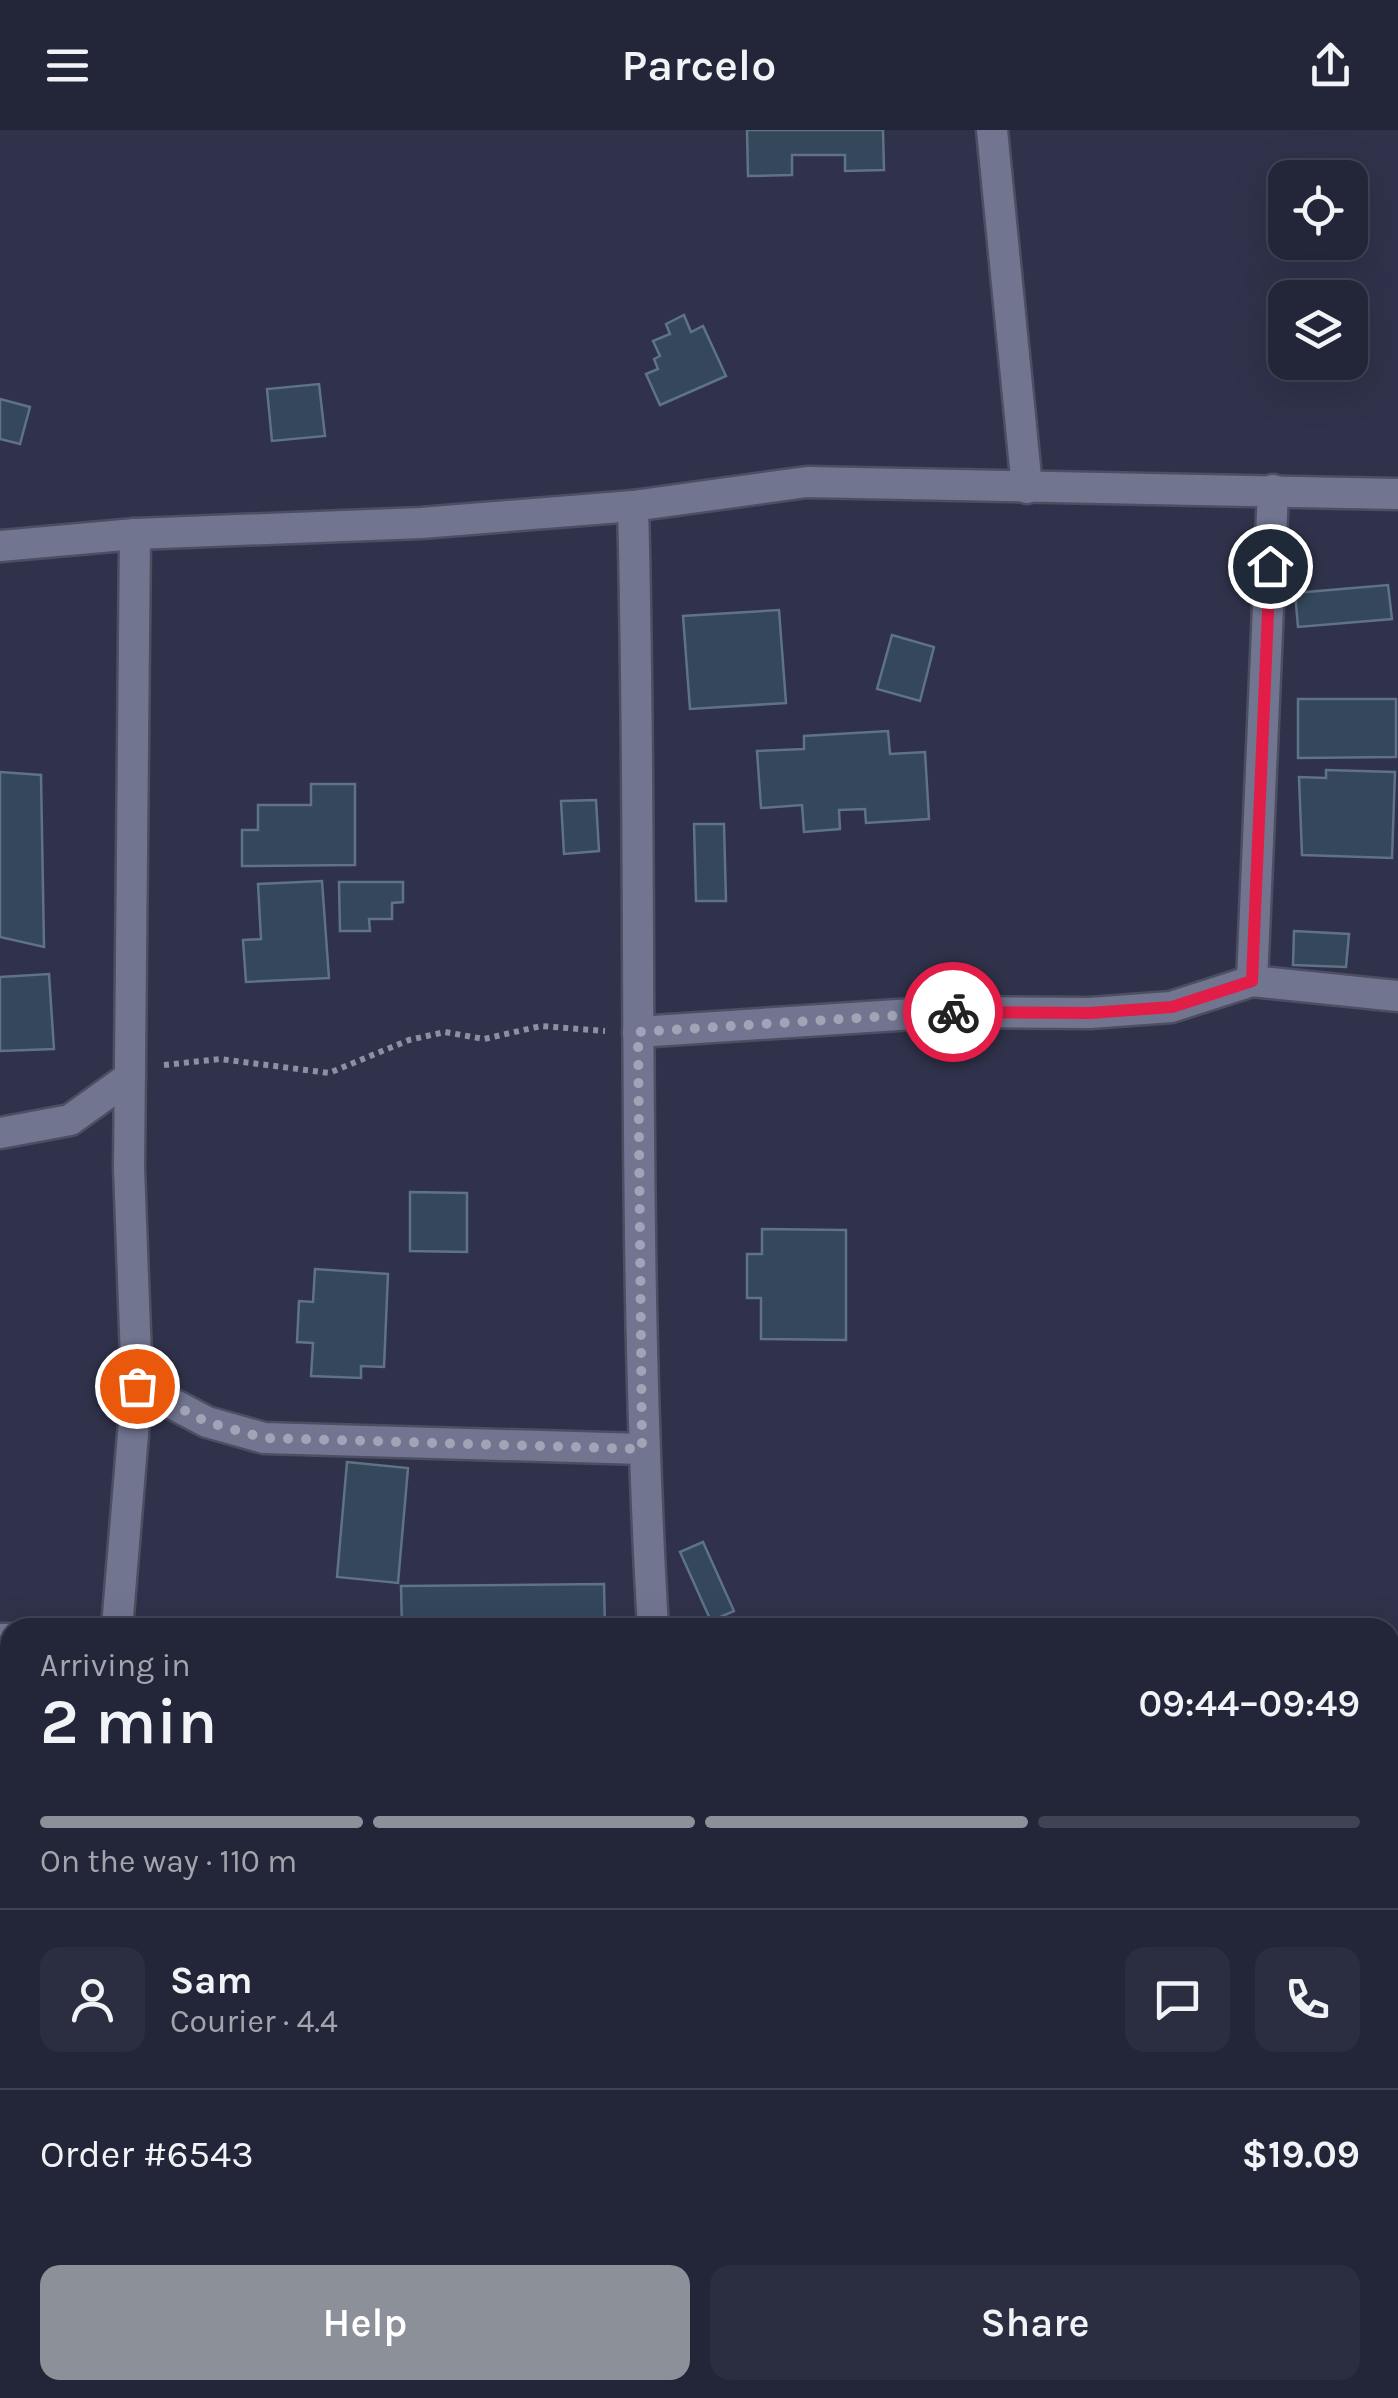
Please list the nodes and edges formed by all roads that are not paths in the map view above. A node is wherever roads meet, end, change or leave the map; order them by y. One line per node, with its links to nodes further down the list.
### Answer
1 (992, 130): 2 (street)
2 (1027, 488): 3 (street); 5 (street)
3 (1273, 490): 4 (street); 8 (street)
4 (1398, 494)
5 (634, 506): 6 (street); 10 (street)
6 (135, 534): 7 (street); 11 (street)
7 (0, 546)
8 (1252, 981): 9 (street); 10 (street)
9 (1398, 996)
10 (638, 1032): 14 (street)
11 (130, 1077): 12 (street); 13 (street)
12 (0, 1133)
13 (137, 1386): 14 (street); 15 (street)
14 (642, 1449): 16 (street)
15 (118, 1618)
16 (652, 1618)

